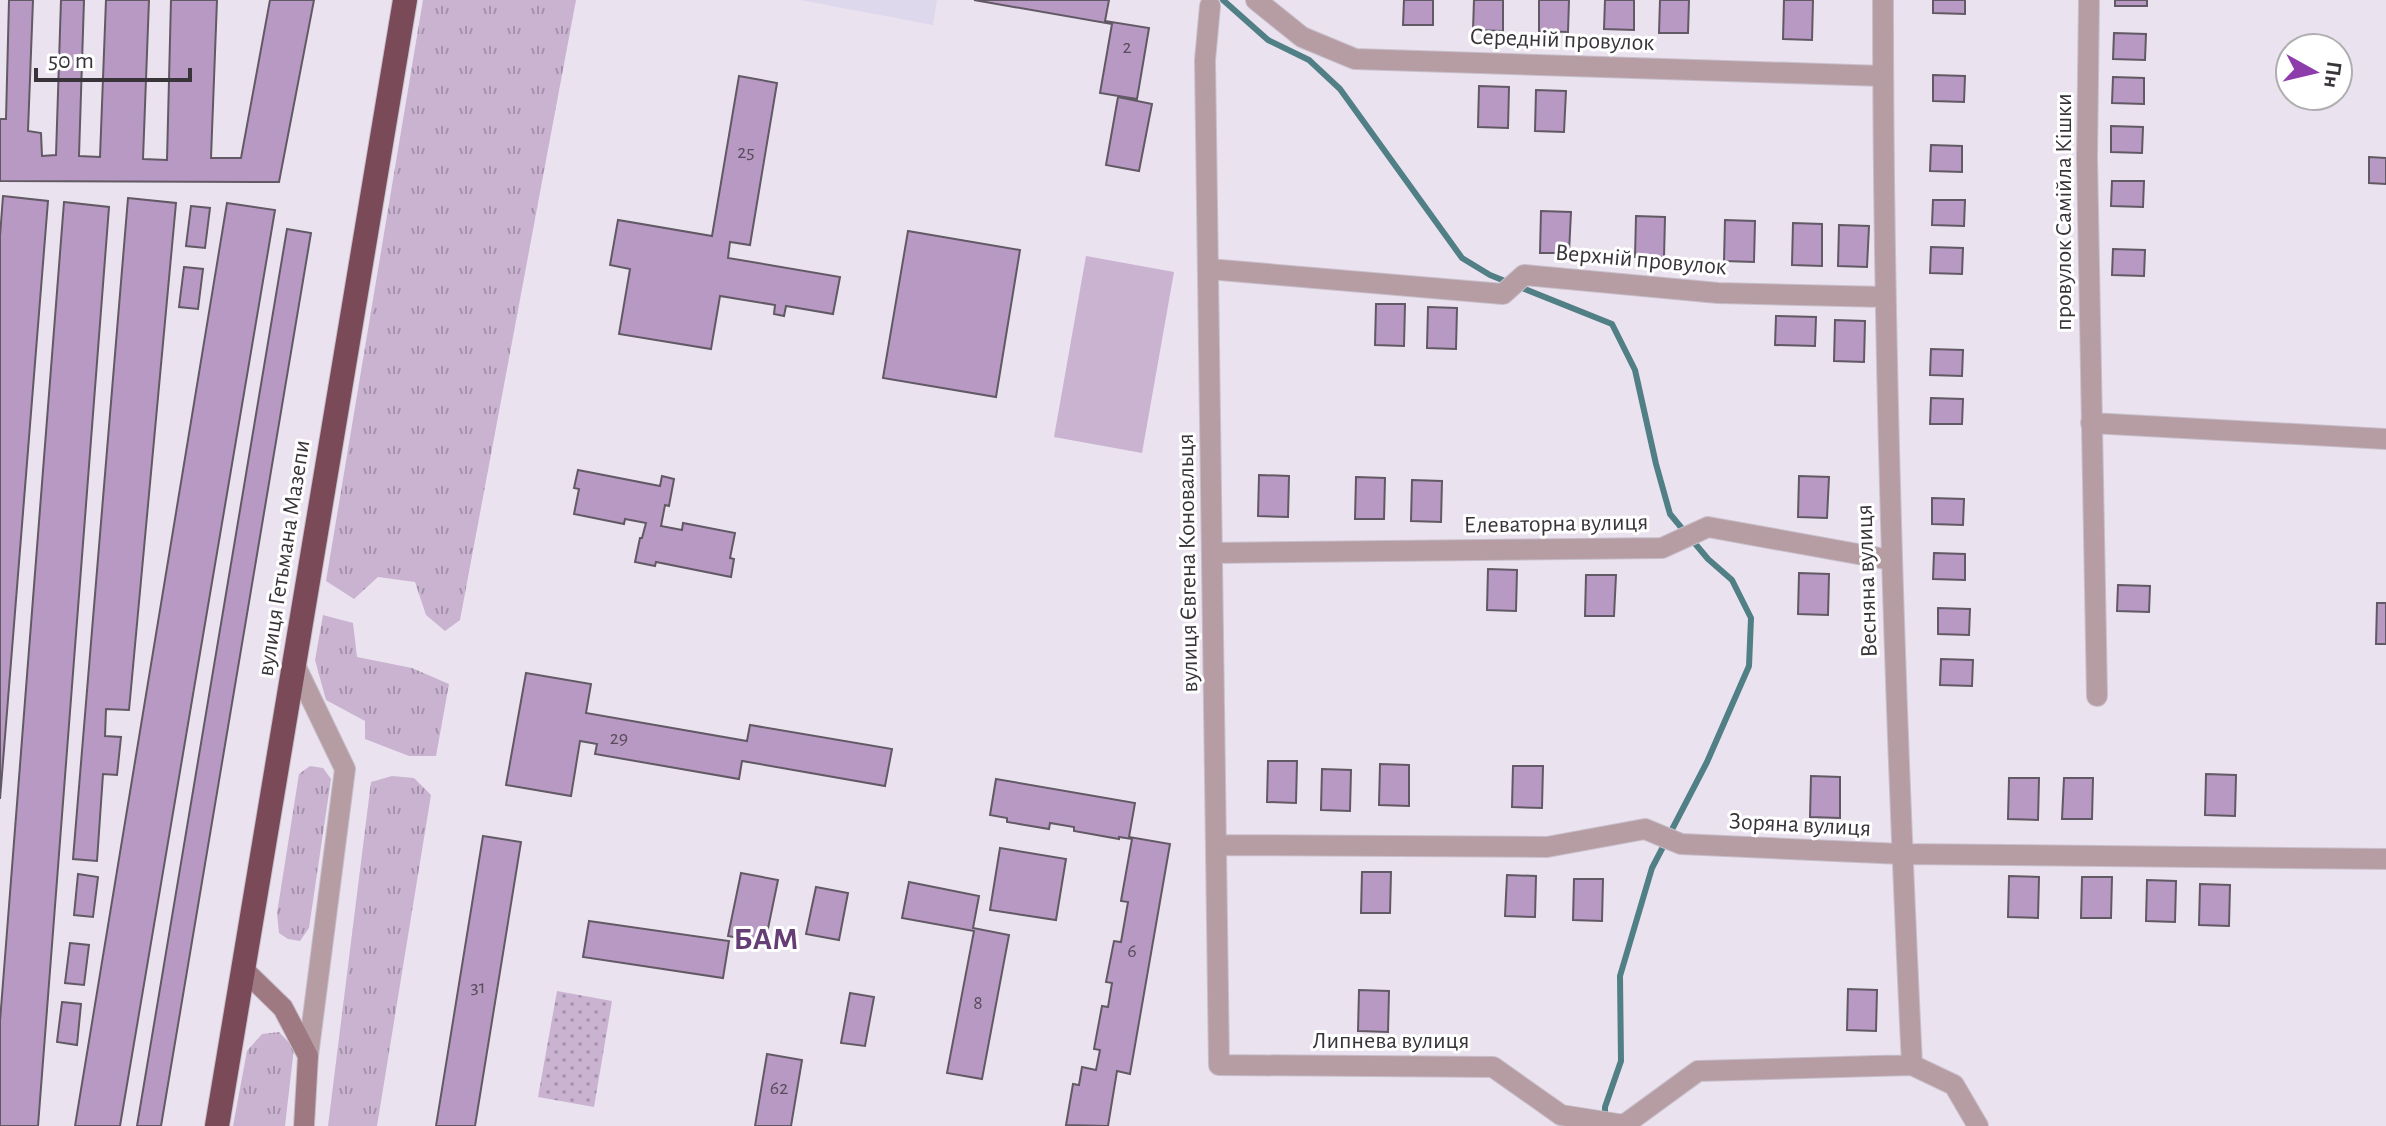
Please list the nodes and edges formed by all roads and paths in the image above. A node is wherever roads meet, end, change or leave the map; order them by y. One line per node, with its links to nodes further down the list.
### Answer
1 (405, 0): 13 (highway, вулиця Гетьмана Мазепи)
2 (1256, 0): 6 (street, Середній провулок)
3 (1883, 0): 6 (street, Весняна вулиця)
4 (2089, 0): 9 (street, провулок Самійла Кішки)
5 (1210, 6): 7 (street, вулиця Євгена Коновальця)
6 (1883, 76): 8 (street, Весняна вулиця)
7 (1209, 269): 8 (street, Верхній провулок); 11 (street, вулиця Євгена Коновальця)
8 (1885, 297): 12 (street, Весняна вулиця)
9 (2091, 423): 10 (street); 14 (street, провулок Самійла Кішки)
10 (2386, 439)
11 (1212, 553): 12 (street, Елеваторна вулиця); 15 (street, вулиця Євгена Коновальця)
12 (1891, 560): 16 (street, Весняна вулиця)
13 (294, 663): 18 (highway, вулиця Гетьмана Мазепи); 19 (street)
14 (2097, 696)
15 (1216, 845): 16 (street, Зоряна вулиця); 20 (street, вулиця Євгена Коновальця)
16 (1902, 854): 17 (street, Зоряна вулиця); 21 (street, Весняна вулиця)
17 (2386, 859)
18 (243, 969): 19 (street); 23 (highway, вулиця Гетьмана Мазепи)
19 (308, 1056): 24 (street)
20 (1219, 1065): 22 (street, Липнева вулиця)
21 (1912, 1065): 22 (street, Липнева вулиця); 25 (street)
22 (1624, 1125)
23 (217, 1126)
24 (304, 1126)
25 (1978, 1126)

